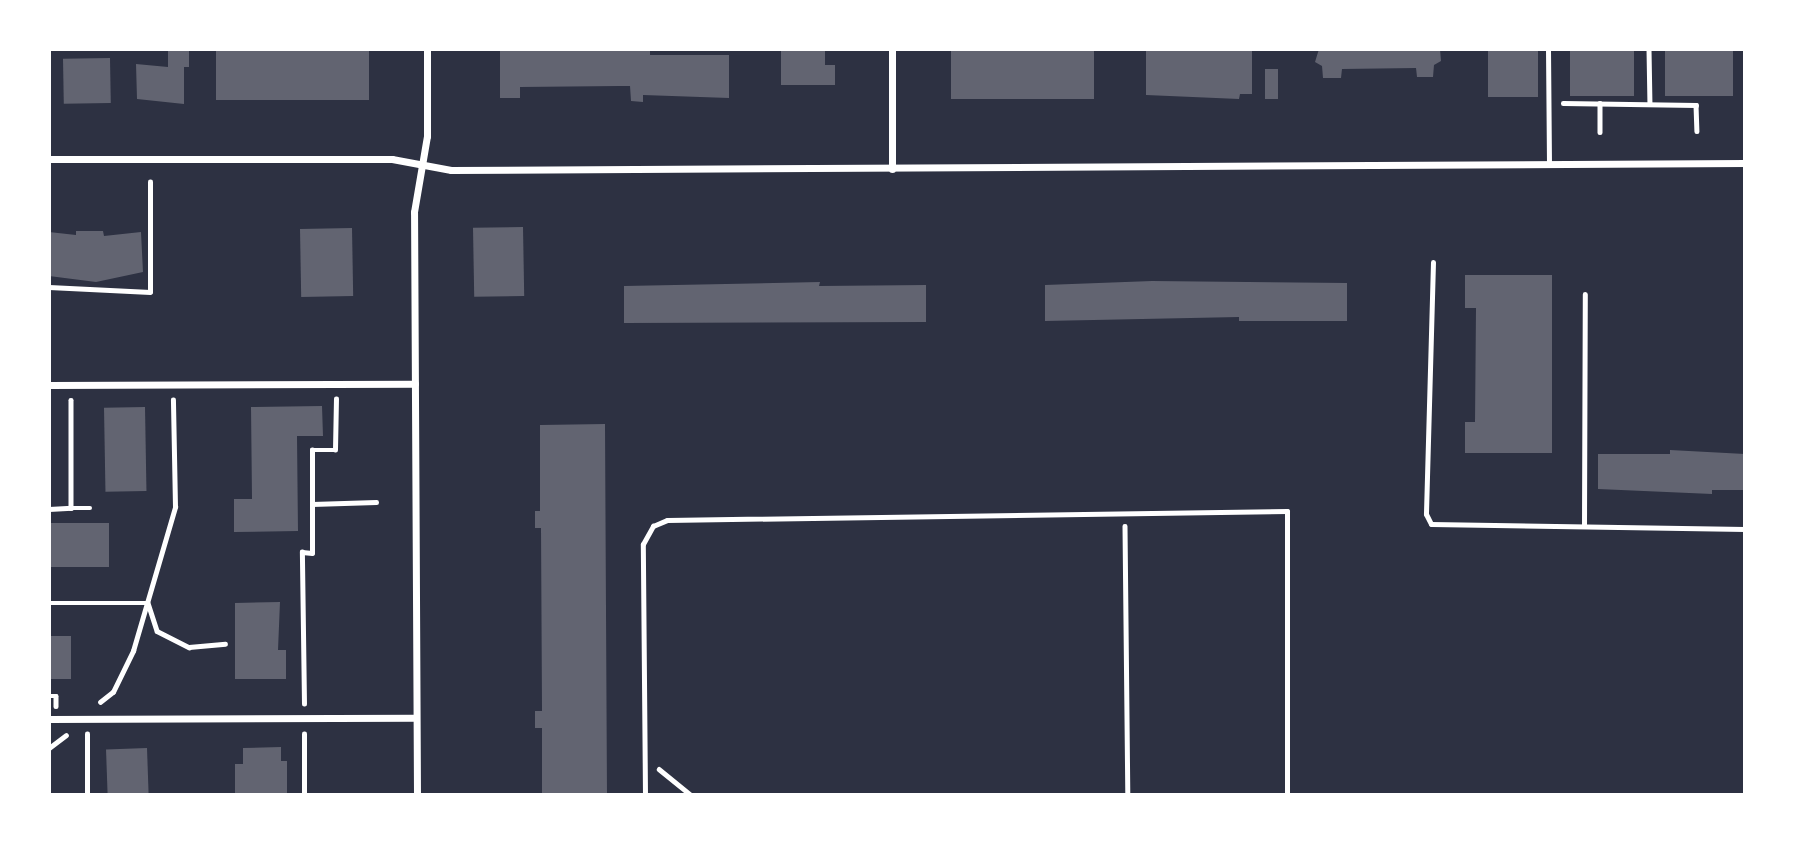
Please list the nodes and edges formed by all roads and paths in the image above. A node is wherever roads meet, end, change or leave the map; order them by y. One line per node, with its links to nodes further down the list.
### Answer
1 (427, 49): 13 (street)
2 (892, 49): 14 (street)
3 (1548, 49): 5 (lane)
4 (1649, 49): 7 (path)
5 (1548, 102): 6 (path); 12 (lane)
6 (1600, 103): 7 (path); 9 (path)
7 (1650, 104): 8 (path)
8 (1697, 131)
9 (1600, 132)
10 (49, 159): 13 (street)
11 (1745, 163): 12 (street)
12 (1549, 164): 14 (street)
13 (424, 166): 14 (street); 20 (street)
14 (892, 169)
15 (150, 182): 17 (path)
16 (1433, 262): 30 (lane)
17 (49, 287)
18 (1585, 294): 30 (lane)
19 (336, 384): 20 (street); 23 (street); 25 (path)
20 (415, 384): 36 (street)
21 (49, 385): 22 (street)
22 (72, 385): 23 (street); 26 (path)
23 (172, 385): 33 (path)
24 (376, 502): 25 (path)
25 (312, 504): 35 (path)
26 (71, 508): 27 (path); 28 (path)
27 (90, 508)
28 (49, 509)
29 (1125, 514): 40 (lane); 46 (path); 47 (lane)
30 (1584, 526): 31 (lane)
31 (1745, 529)
32 (49, 603): 33 (path)
33 (148, 603): 34 (path); 38 (path)
34 (225, 644)
35 (304, 718): 36 (street); 38 (street); 42 (path)
36 (416, 718): 43 (street)
37 (49, 719): 38 (street)
38 (83, 719): 39 (path); 41 (path)
39 (49, 748)
40 (645, 758): 44 (lane); 45 (path)
41 (87, 795)
42 (304, 795)
43 (417, 795)
44 (645, 795)
45 (691, 795)
46 (1128, 795)
47 (1287, 795)

